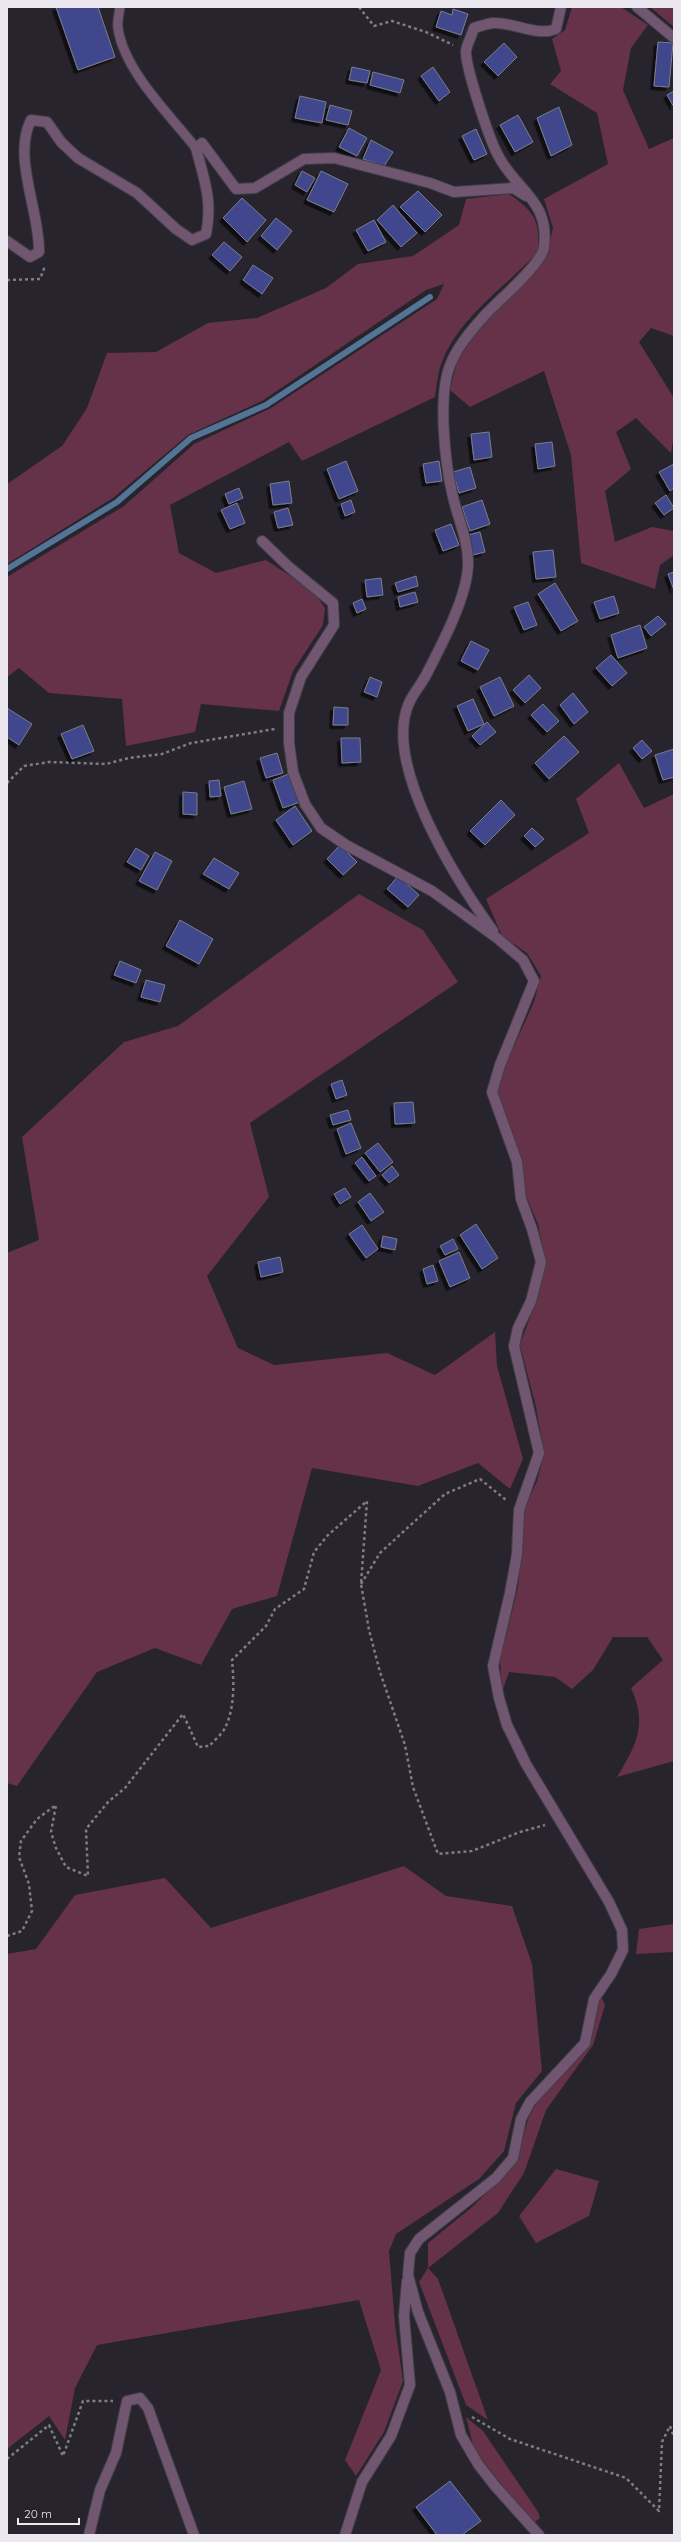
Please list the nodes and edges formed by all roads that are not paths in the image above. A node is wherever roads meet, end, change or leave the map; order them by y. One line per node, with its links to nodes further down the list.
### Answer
1 (120, 7): 5 (lane)
2 (561, 7): 6 (street)
3 (637, 7): 4 (street)
4 (674, 38)
5 (196, 148): 6 (street); 7 (street)
6 (534, 201): 9 (street)
7 (7, 241)
8 (262, 541): 9 (street)
9 (497, 938): 10 (street)
10 (408, 2275): 13 (street); 14 (street)
11 (89, 2535): 12 (street)
12 (194, 2535)
13 (345, 2535)
14 (539, 2535)

